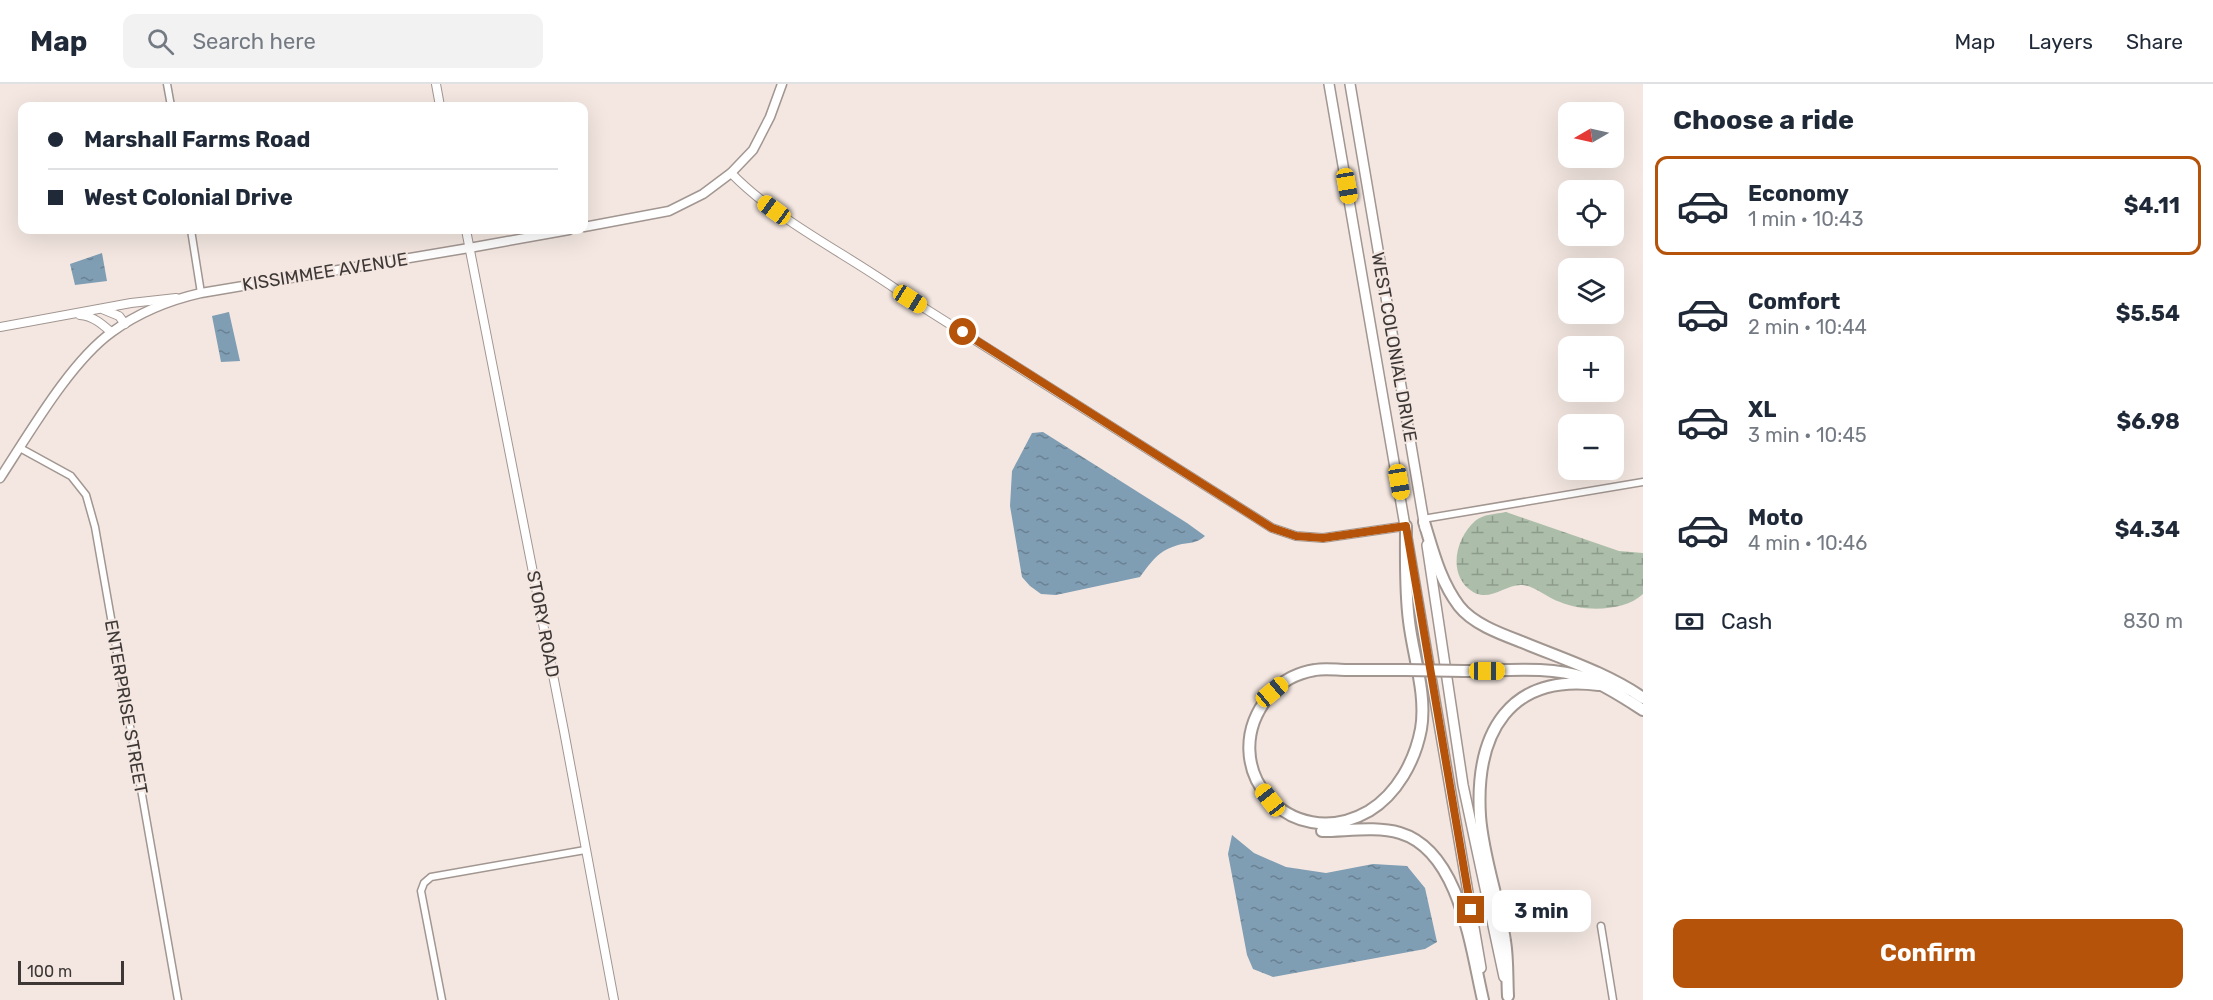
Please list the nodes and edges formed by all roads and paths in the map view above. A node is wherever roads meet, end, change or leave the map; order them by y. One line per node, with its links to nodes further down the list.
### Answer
1 (167, 84): 7 (street)
2 (436, 84): 8 (street)
3 (782, 84): 9 (main road)
4 (1329, 84): 6 (highway, WEST COLONIAL DRIVE)
5 (1350, 88): 6 (highway); 25 (highway, WEST COLONIAL DRIVE)
6 (1331, 96): 26 (highway, WEST COLONIAL DRIVE)
7 (170, 102)
8 (439, 102)
9 (731, 174): 10 (main road); 26 (street)
10 (588, 226)
11 (192, 234): 15 (street)
12 (466, 234): 14 (street, STORY ROAD)
13 (547, 234): 14 (main road, KISSIMMEE AVENUE)
14 (469, 248): 15 (main road, KISSIMMEE AVENUE); 33 (street, STORY ROAD)
15 (201, 293): 16 (main road, KISSIMMEE AVENUE)
16 (181, 298): 17 (street, KISSIMMEE AVENUE); 19 (main road, KISSIMMEE AVENUE)
17 (96, 308): 18 (street, KISSIMMEE AVENUE); 19 (street)
18 (69, 314): 20 (street, KISSIMMEE AVENUE); 21 (street, KISSIMMEE AVENUE)
19 (124, 324): 21 (main road, KISSIMMEE AVENUE)
20 (0, 327)
21 (111, 332): 22 (main road)
22 (20, 448): 23 (main road); 36 (street, ENTERPRISE STREET)
23 (0, 478)
24 (1643, 482): 25 (street)
25 (1423, 520): 29 (highway); 35 (highway, WEST COLONIAL DRIVE)
26 (1406, 526): 27 (highway); 39 (highway, WEST COLONIAL DRIVE)
27 (1406, 667): 28 (highway); 39 (highway)
28 (1464, 668): 29 (highway); 30 (highway)
29 (1584, 669): 31 (highway)
30 (1599, 685): 32 (highway); 35 (highway)
31 (1643, 698)
32 (1643, 710)
33 (585, 850): 37 (street); 38 (street, STORY ROAD)
34 (1601, 926): 40 (street)
35 (1509, 998)
36 (178, 1000)
37 (442, 1000)
38 (614, 1000)
39 (1485, 1000)
40 (1613, 1000)

